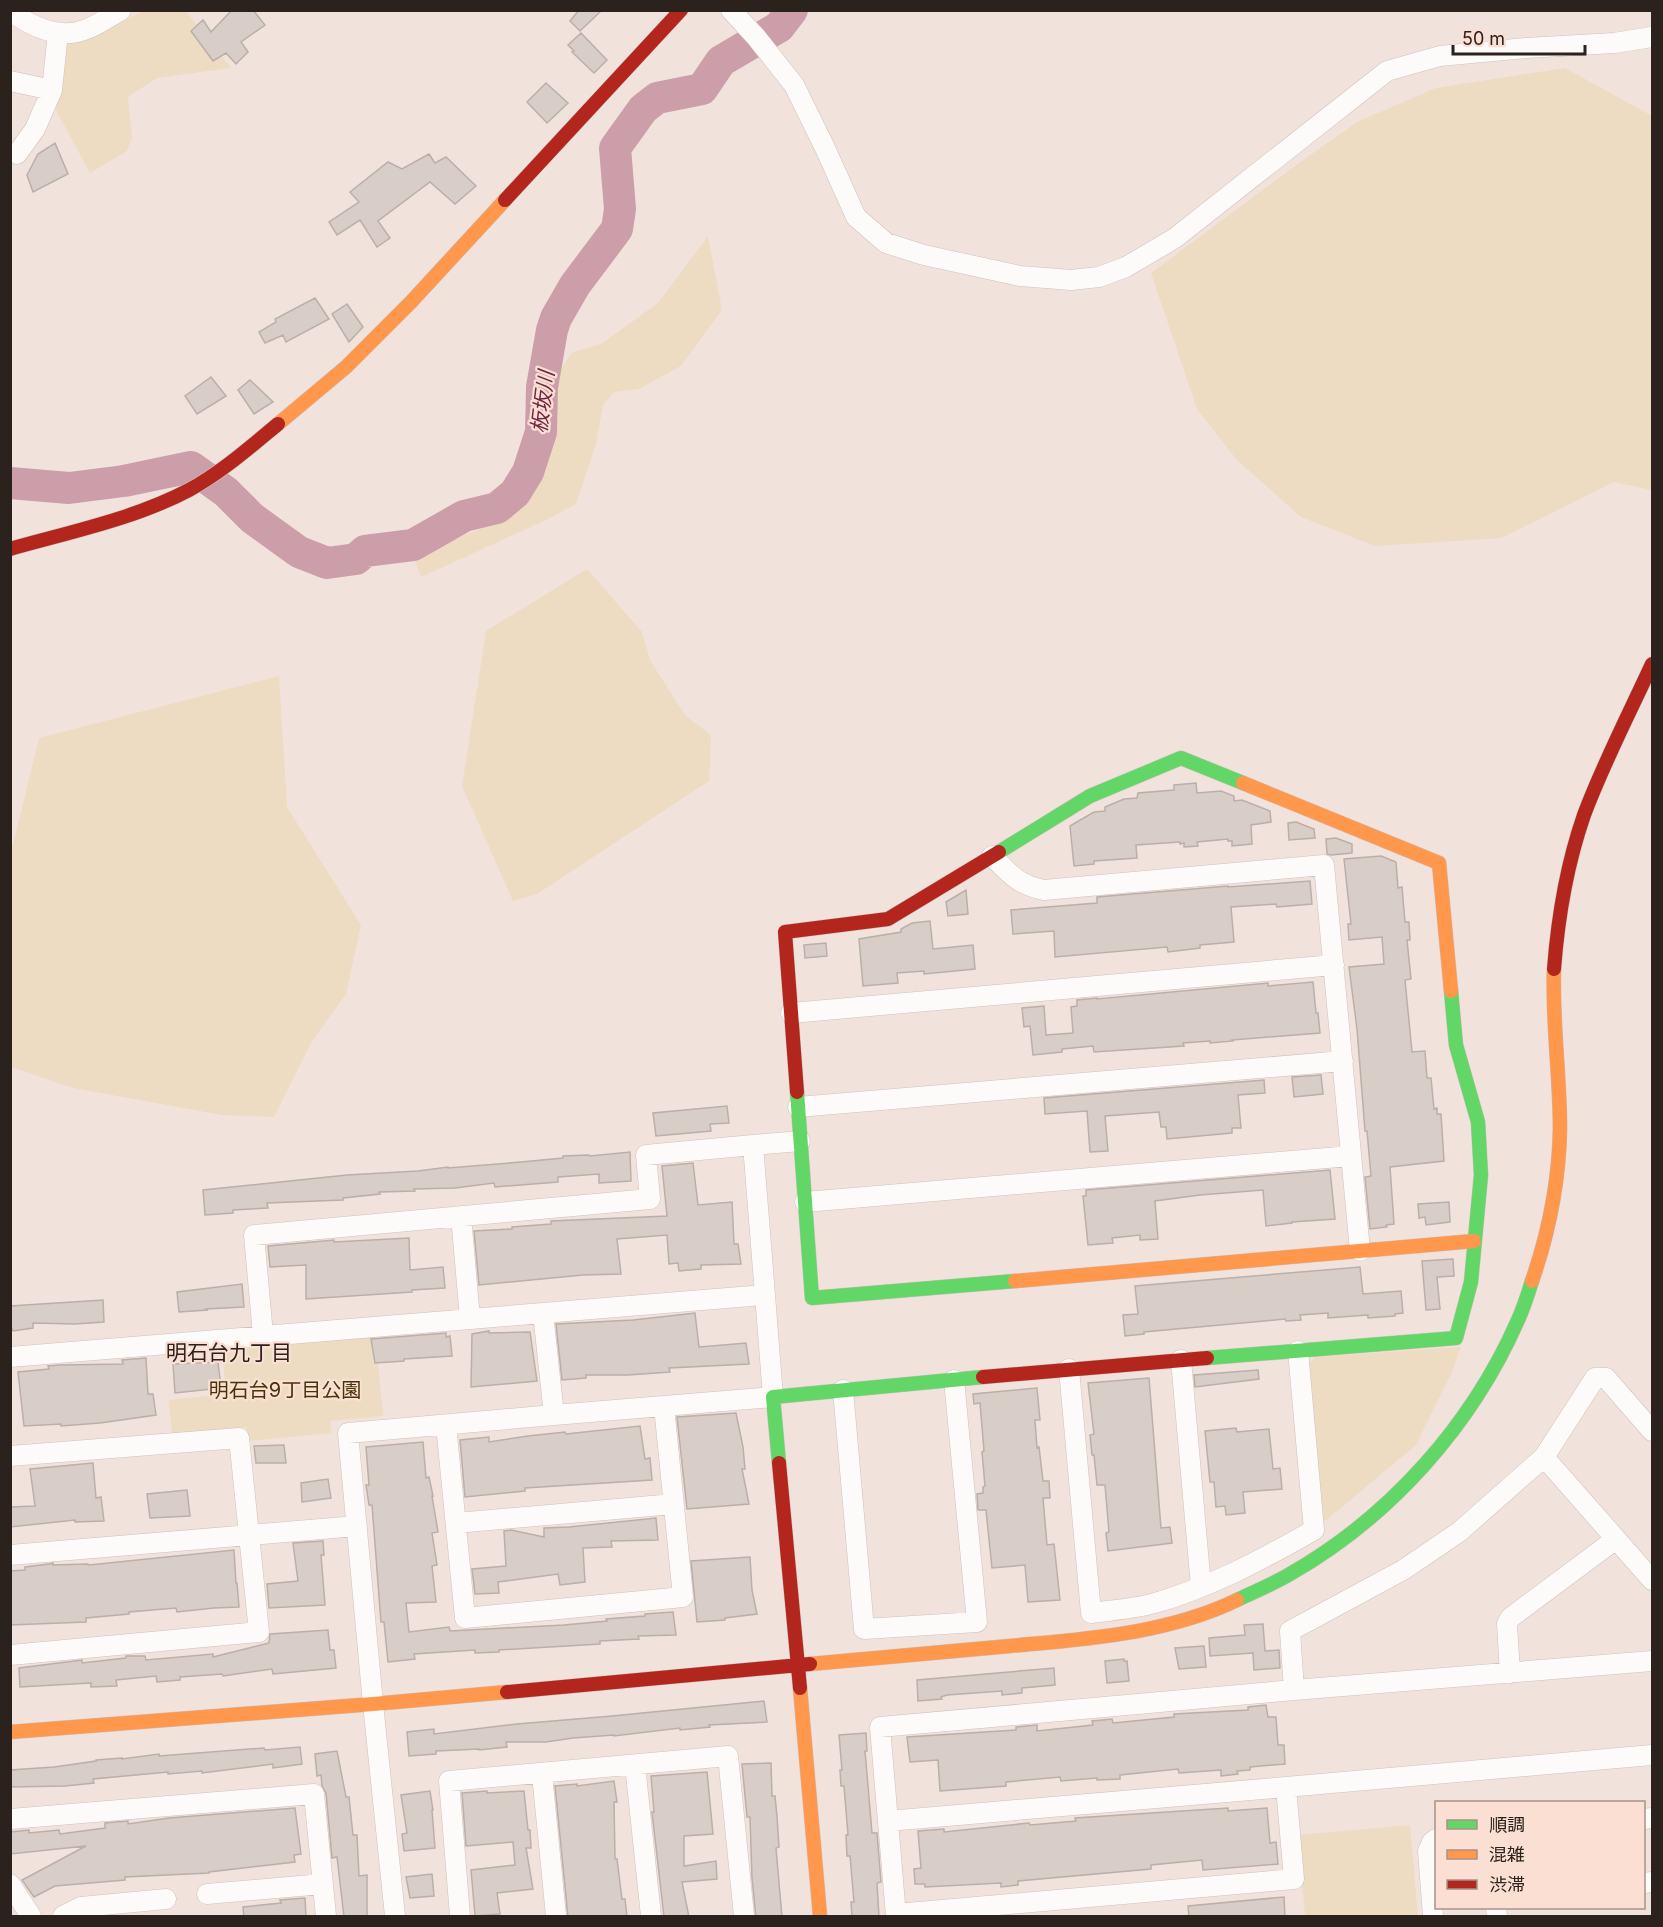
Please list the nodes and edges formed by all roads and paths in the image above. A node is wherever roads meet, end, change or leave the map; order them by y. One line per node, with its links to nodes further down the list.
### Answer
1 (10, 10): 5 (street)
2 (121, 10): 5 (street)
3 (681, 10): 10 (street)
4 (732, 10): 6 (street)
5 (57, 33): 8 (street)
6 (1653, 37)
7 (10, 81): 8 (street)
8 (52, 90): 9 (street)
9 (17, 154)
10 (10, 549)
11 (1653, 664): 51 (street)
12 (992, 856): 13 (street); 14 (street); 22 (street)
13 (1334, 965): 14 (street); 15 (street)
14 (791, 1013): 16 (street)
15 (1343, 1061): 16 (street); 19 (street)
16 (798, 1107): 17 (street)
17 (801, 1141): 18 (street); 20 (street)
18 (753, 1145): 21 (street); 24 (street)
19 (1351, 1156): 20 (street); 23 (street)
20 (805, 1202): 23 (street)
21 (461, 1216): 26 (street); 27 (street)
22 (1474, 1241): 23 (street); 28 (street)
23 (1360, 1251)
24 (765, 1295): 25 (street); 34 (street)
25 (543, 1313): 26 (street); 36 (street)
26 (470, 1319): 27 (street)
27 (263, 1335): 29 (street)
28 (1298, 1351): 30 (street); 48 (street)
29 (10, 1357)
30 (1181, 1360): 31 (street); 48 (street)
31 (1069, 1369): 32 (street); 48 (street)
32 (954, 1380): 33 (street); 33 (street)
33 (843, 1390): 34 (street)
34 (773, 1397): 35 (street); 51 (street)
35 (664, 1406): 36 (street); 41 (street)
36 (554, 1415): 37 (street)
37 (446, 1425): 42 (street); 43 (street)
38 (1653, 1431): 40 (street)
39 (10, 1456): 44 (street)
40 (1544, 1457): 45 (street); 53 (street)
41 (674, 1504): 42 (street); 42 (street)
42 (456, 1523)
43 (357, 1526): 44 (street); 54 (street)
44 (248, 1536): 46 (street); 49 (street)
45 (1616, 1539): 47 (street); 52 (street)
46 (10, 1555)
47 (1653, 1580)
48 (1201, 1587)
49 (10, 1655)
50 (1653, 1660): 52 (street)
51 (798, 1665): 54 (street); 76 (street)
52 (1510, 1673): 53 (street)
53 (1294, 1690): 61 (street)
54 (373, 1704): 55 (street); 71 (street)
55 (10, 1732)
56 (1653, 1755): 59 (street)
57 (635, 1765): 58 (street); 74 (street); 75 (street)
58 (542, 1774): 72 (street); 73 (street)
59 (1286, 1787): 61 (street); 67 (street)
60 (10, 1820): 64 (street)
61 (888, 1821): 67 (street)
62 (1435, 1840): 77 (street)
63 (10, 1884): 68 (street)
64 (323, 1884): 65 (street); 70 (street)
65 (207, 1894)
66 (166, 1899): 69 (street)
67 (896, 1915)
68 (31, 1917)
69 (63, 1917)
70 (326, 1917)
71 (395, 1917)
72 (460, 1917)
73 (556, 1917)
74 (651, 1917)
75 (744, 1917)
76 (820, 1917)
77 (1433, 1917)

